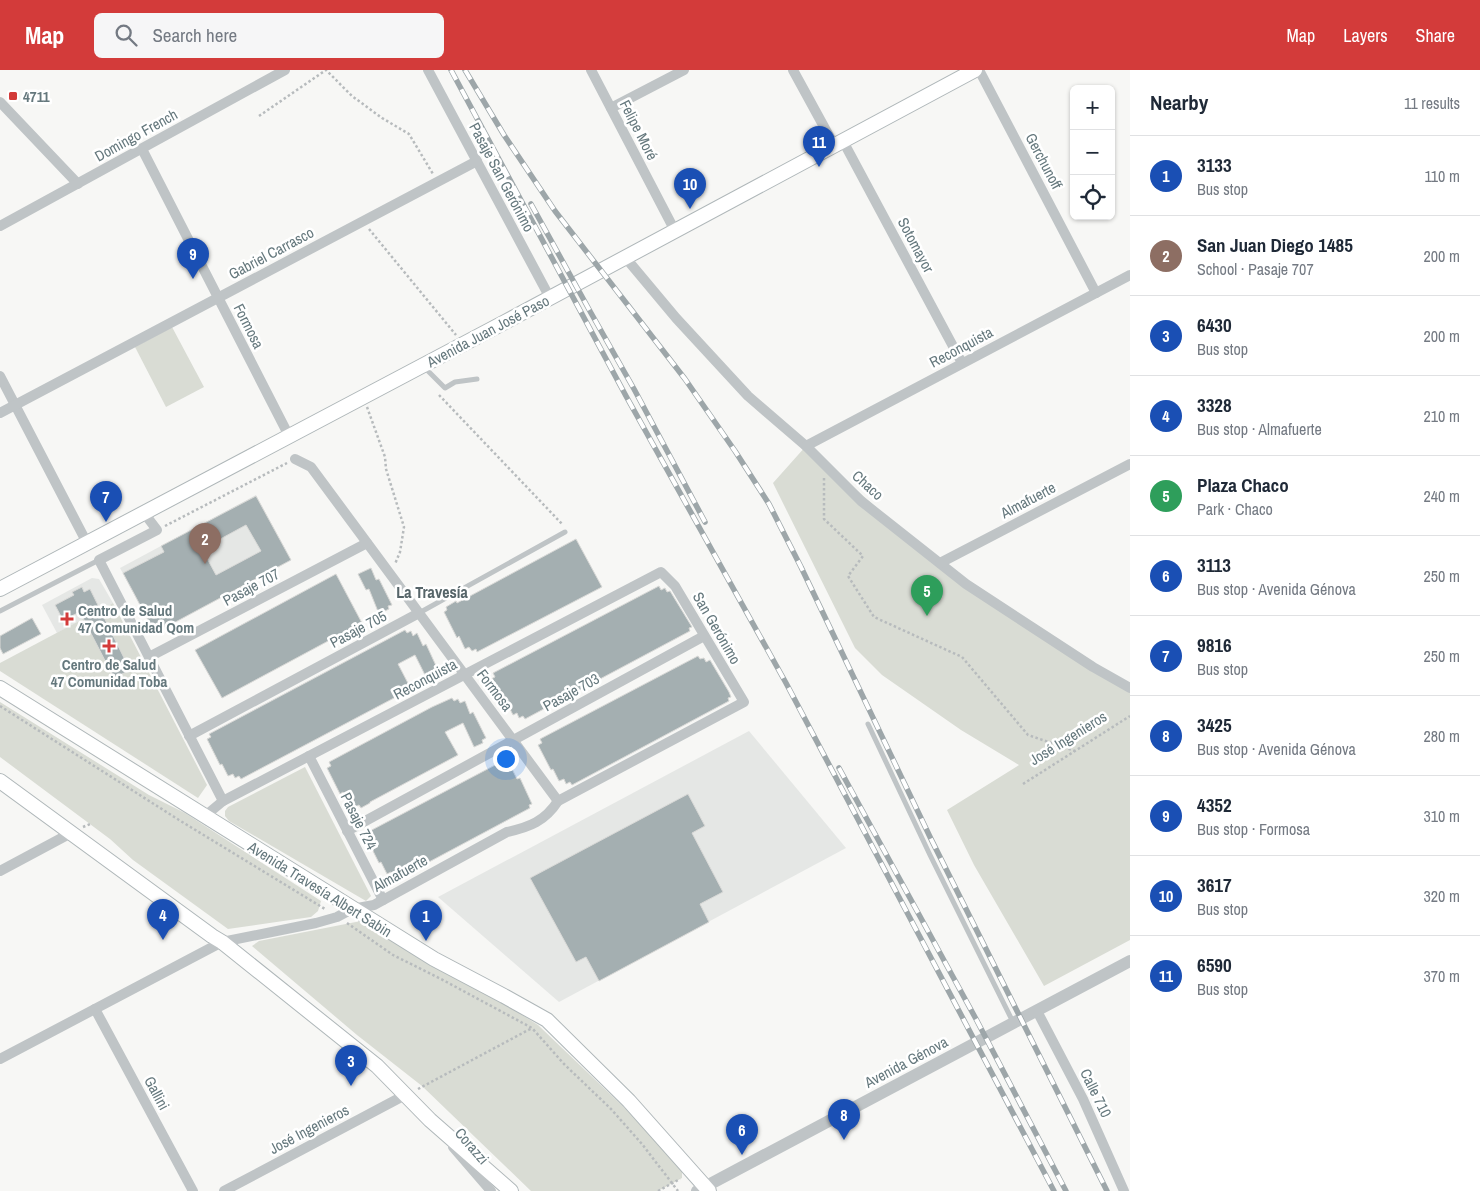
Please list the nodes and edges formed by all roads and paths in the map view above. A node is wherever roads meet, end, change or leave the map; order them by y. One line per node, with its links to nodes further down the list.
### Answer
1 (286, 70): 12 (street, Domingo French)
2 (428, 70): 13 (street, Pasaje San Gerónimo)
3 (591, 70): 9 (street, Felipe Moré)
4 (684, 70): 9 (street)
5 (793, 70): 11 (street, Sotomayor)
6 (975, 70): 11 (main road, Avenida Juan José Paso)
7 (979, 70): 21 (street, Gerchunoff)
8 (0, 102): 15 (street)
9 (611, 108): 18 (street, Felipe Moré)
10 (259, 116): 14 (path)
11 (838, 143): 18 (main road, Avenida Juan José Paso); 25 (street, Sotomayor)
12 (142, 149): 15 (street, Domingo French); 22 (street, Formosa)
13 (477, 161): 14 (street, Gabriel Carrasco); 23 (street, Pasaje San Gerónimo)
14 (437, 182): 16 (street, Gabriel Carrasco)
15 (78, 184): 17 (street, Domingo French)
16 (362, 221): 22 (street, Gabriel Carrasco); 24 (path)
17 (0, 226)
18 (675, 231): 19 (main road, Avenida Juan José Paso)
19 (625, 258): 23 (main road, Avenida Juan José Paso); 34 (street, Chaco)
20 (1130, 275): 21 (street, Reconquista)
21 (1096, 292): 25 (street, Reconquista)
22 (218, 298): 31 (street, Gabriel Carrasco); 33 (street, Formosa)
23 (550, 298): 24 (main road, Avenida Juan José Paso)
24 (463, 344): 26 (main road, Avenida Juan José Paso)
25 (962, 363): 34 (street, Reconquista)
26 (422, 366): 29 (lane); 30 (main road, Avenida Juan José Paso)
27 (0, 376): 31 (street)
28 (477, 379): 29 (lane)
29 (444, 388): 40 (path)
30 (364, 396): 33 (main road, Avenida Juan José Paso); 46 (path)
31 (15, 405): 32 (street, Gabriel Carrasco); 41 (street)
32 (0, 413)
33 (290, 436): 38 (main road, Avenida Juan José Paso)
34 (806, 446): 36 (street, Chaco)
35 (294, 459): 39 (path); 42 (street, Formosa)
36 (824, 464): 44 (street, Chaco); 61 (path)
37 (1130, 464): 44 (street, Almafuerte)
38 (144, 513): 39 (street); 41 (main road, Avenida Juan José Paso)
39 (158, 530): 43 (street)
40 (565, 532): 49 (lane, Pasaje 705)
41 (87, 543): 47 (main road, Avenida Juan José Paso)
42 (367, 543): 46 (street, Formosa); 51 (street, Pasaje 707)
43 (99, 560): 48 (lane); 51 (street)
44 (940, 563): 54 (street, Chaco)
45 (661, 572): 50 (street, San Gerónimo); 52 (street, Reconquista)
46 (390, 574): 49 (street, Formosa)
47 (0, 589)
48 (0, 611)
49 (419, 613): 52 (street, Formosa); 59 (street, Pasaje 705)
50 (704, 636): 55 (street, San Gerónimo); 60 (street, Pasaje 703)
51 (149, 657): 59 (street)
52 (465, 674): 60 (street, Formosa); 62 (street, Reconquista)
53 (0, 688): 67 (main road, Avenida Travesía Albert Sabin)
54 (1130, 688)
55 (744, 702): 66 (street, Almafuerte)
56 (0, 706): 72 (path)
57 (1130, 716): 61 (path, José Ingenieros)
58 (868, 724): 80 (lane)
59 (189, 736): 65 (street)
60 (514, 740): 66 (street, Formosa); 68 (street, Pasaje 703)
61 (1075, 751): 64 (path, José Ingenieros)
62 (309, 756): 65 (street, Reconquista); 68 (street, Pasaje 724)
63 (0, 781): 69 (main road)
64 (1023, 784)
65 (223, 801): 67 (street, Reconquista)
66 (558, 801): 71 (street, Almafuerte)
67 (205, 816): 73 (main road, Avenida Travesía Albert Sabin)
68 (347, 831): 71 (street, Pasaje 724)
69 (71, 833): 70 (street); 75 (main road)
70 (0, 871)
71 (383, 900): 73 (street, Almafuerte)
72 (320, 906)
73 (352, 909): 75 (street, Almafuerte); 79 (main road, Avenida Travesía Albert Sabin)
74 (347, 924): 81 (path)
75 (222, 942): 77 (street, Almafuerte); 83 (main road)
76 (1130, 961): 78 (street, Avenida Génova)
77 (95, 1009): 82 (street, Almafuerte); 88 (street, Gallini)
78 (1036, 1011): 80 (street, Avenida Génova); 94 (street, Calle 710)
79 (547, 1020): 81 (path); 87 (main road, Avenida Travesía Albert Sabin)
80 (1014, 1023): 87 (street, Avenida Génova)
81 (532, 1028): 83 (path); 86 (path)
82 (0, 1059)
83 (407, 1094): 84 (main road); 89 (street, José Ingenieros)
84 (430, 1120): 90 (street, Corazzi); 91 (main road)
85 (682, 1178): 86 (path)
86 (672, 1183): 92 (path); 93 (path)
87 (704, 1190)
88 (193, 1191)
89 (224, 1191)
90 (491, 1191)
91 (510, 1191)
92 (658, 1191)
93 (678, 1191)
94 (1124, 1191)

